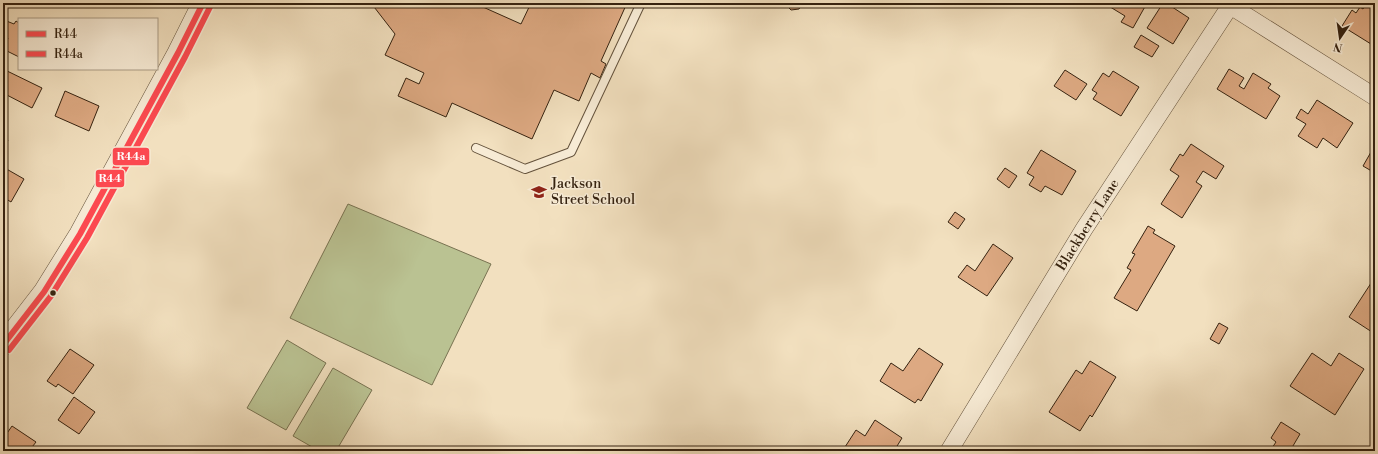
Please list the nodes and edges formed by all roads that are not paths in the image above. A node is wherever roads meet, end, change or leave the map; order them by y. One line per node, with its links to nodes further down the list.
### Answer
1 (204, 3): 6 (street)
2 (641, 3): 5 (lane)
3 (1229, 4): 4 (street); 7 (street, Blackberry Lane)
4 (1375, 97)
5 (476, 148)
6 (3, 345)
7 (949, 451)

